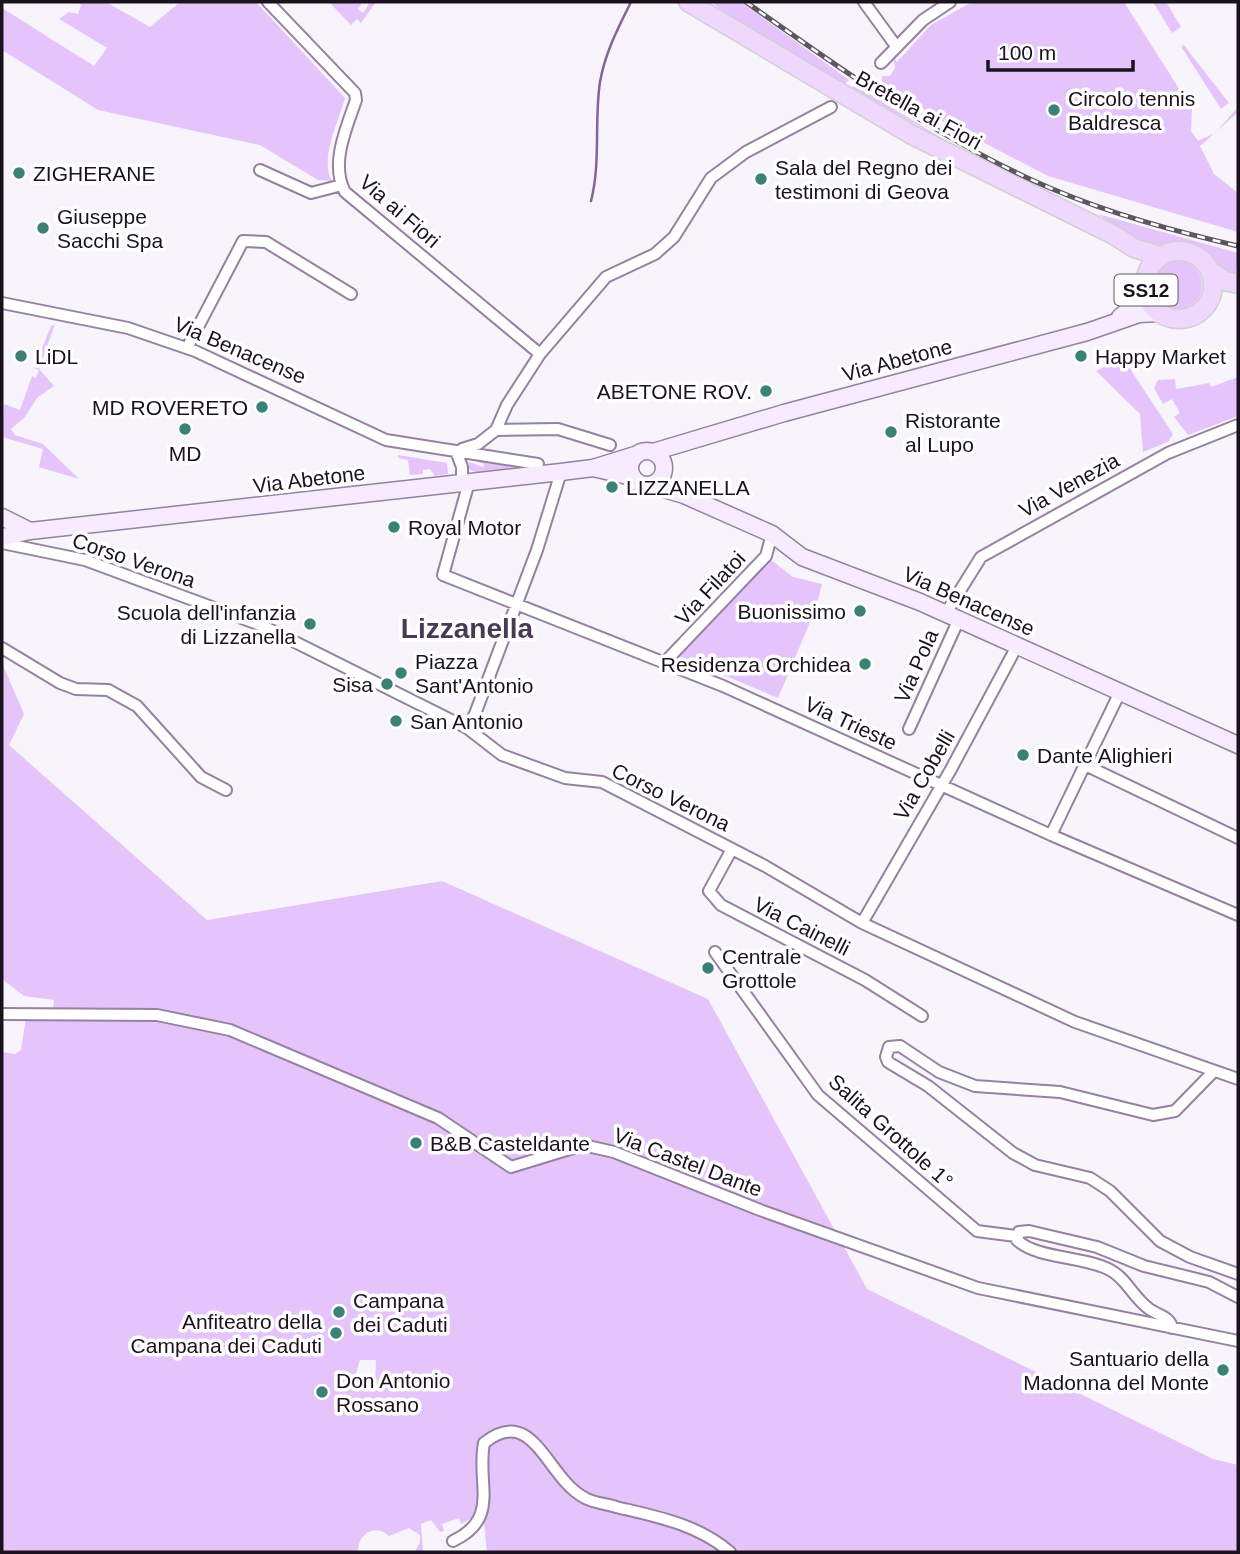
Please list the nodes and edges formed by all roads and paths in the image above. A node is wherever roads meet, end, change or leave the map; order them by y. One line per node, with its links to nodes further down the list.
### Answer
1 (268, 2): 9 (street, Via ai Fiori)
2 (688, 2): 10 (main road, Bretella ai Fiori)
3 (864, 2): 5 (street)
4 (950, 2): 5 (street)
5 (897, 46): 6 (street)
6 (881, 62)
7 (831, 107): 19 (street)
8 (260, 170): 9 (street)
9 (342, 186): 19 (street, Via ai Fiori)
10 (1151, 269): 11 (main road, SS12); 16 (main road, SS12); 17 (main road, SS12)
11 (1210, 271): 12 (main road, SS12); 14 (main road)
12 (1238, 287): 14 (main road, SS12)
13 (351, 294): 18 (street)
14 (1209, 301): 16 (main road, SS12)
15 (2, 303): 18 (street, Via Benacense)
16 (1160, 313): 17 (main road, SS12)
17 (1116, 321): 22 (main road, Via Abetone / SS12)
18 (187, 348): 24 (street, Via Benacense)
19 (540, 354): 21 (street)
20 (1238, 425): 41 (street, Via Venezia)
21 (496, 430): 23 (street); 24 (street)
22 (690, 441): 25 (main road, SS12); 29 (main road)
23 (610, 445)
24 (456, 451): 27 (street, Via Benacense); 32 (street)
25 (653, 452): 26 (main road, SS12); 29 (main road)
26 (635, 455): 28 (main road, SS12); 31 (main road)
27 (538, 464)
28 (593, 468): 30 (main road, Via Abetone / SS12); 31 (main road, SS12)
29 (664, 470): 33 (main road); 34 (main road, Via Benacense)
30 (561, 472): 32 (main road, Via Abetone / SS12); 40 (street)
31 (632, 477): 33 (main road, SS12)
32 (465, 482): 36 (main road, Via Abetone / SS12); 40 (street, Via Trieste)
33 (650, 485): 34 (main road, Via Benacense)
34 (684, 495): 37 (main road, Via Benacense)
35 (2, 517): 36 (main road)
36 (30, 531): 38 (main road, SS12)
37 (772, 534): 41 (main road, Via Benacense); 44 (street, Via Filatoi)
38 (2, 537)
39 (2, 543): 46 (street, Corso Verona)
40 (516, 606): 44 (street, Via Trieste); 46 (street)
41 (952, 616): 42 (main road, Via Benacense); 47 (street, Via Pola)
42 (1017, 646): 45 (main road, Via Benacense); 50 (street, Via Cobelli)
43 (2, 648): 51 (street)
44 (665, 662): 50 (street, Via Trieste)
45 (1120, 692): 48 (main road, Via Benacense); 49 (street)
46 (467, 728): 54 (street, Corso Verona)
47 (909, 729)
48 (1238, 745)
49 (1085, 765): 52 (street); 53 (street)
50 (941, 786): 52 (street, Via Trieste); 56 (street, Via Cobelli)
51 (226, 790)
52 (1051, 835): 55 (street, Via Trieste)
53 (1238, 838)
54 (732, 849): 56 (street, Corso Verona); 59 (street, Via Cainelli)
55 (1238, 915)
56 (862, 923): 60 (street, Corso Verona)
57 (715, 952): 62 (street, Salita Grottole 1°)
58 (2, 1014): 65 (street, Via Castel Dante)
59 (922, 1016)
60 (1214, 1071): 61 (street, Corso Verona); 63 (street)
61 (1238, 1079)
62 (1016, 1236): 64 (street); 65 (street)
63 (1238, 1274)
64 (1238, 1297)
65 (1172, 1328): 66 (street)
66 (1238, 1341)
67 (453, 1541): 68 (street)
68 (730, 1552)

